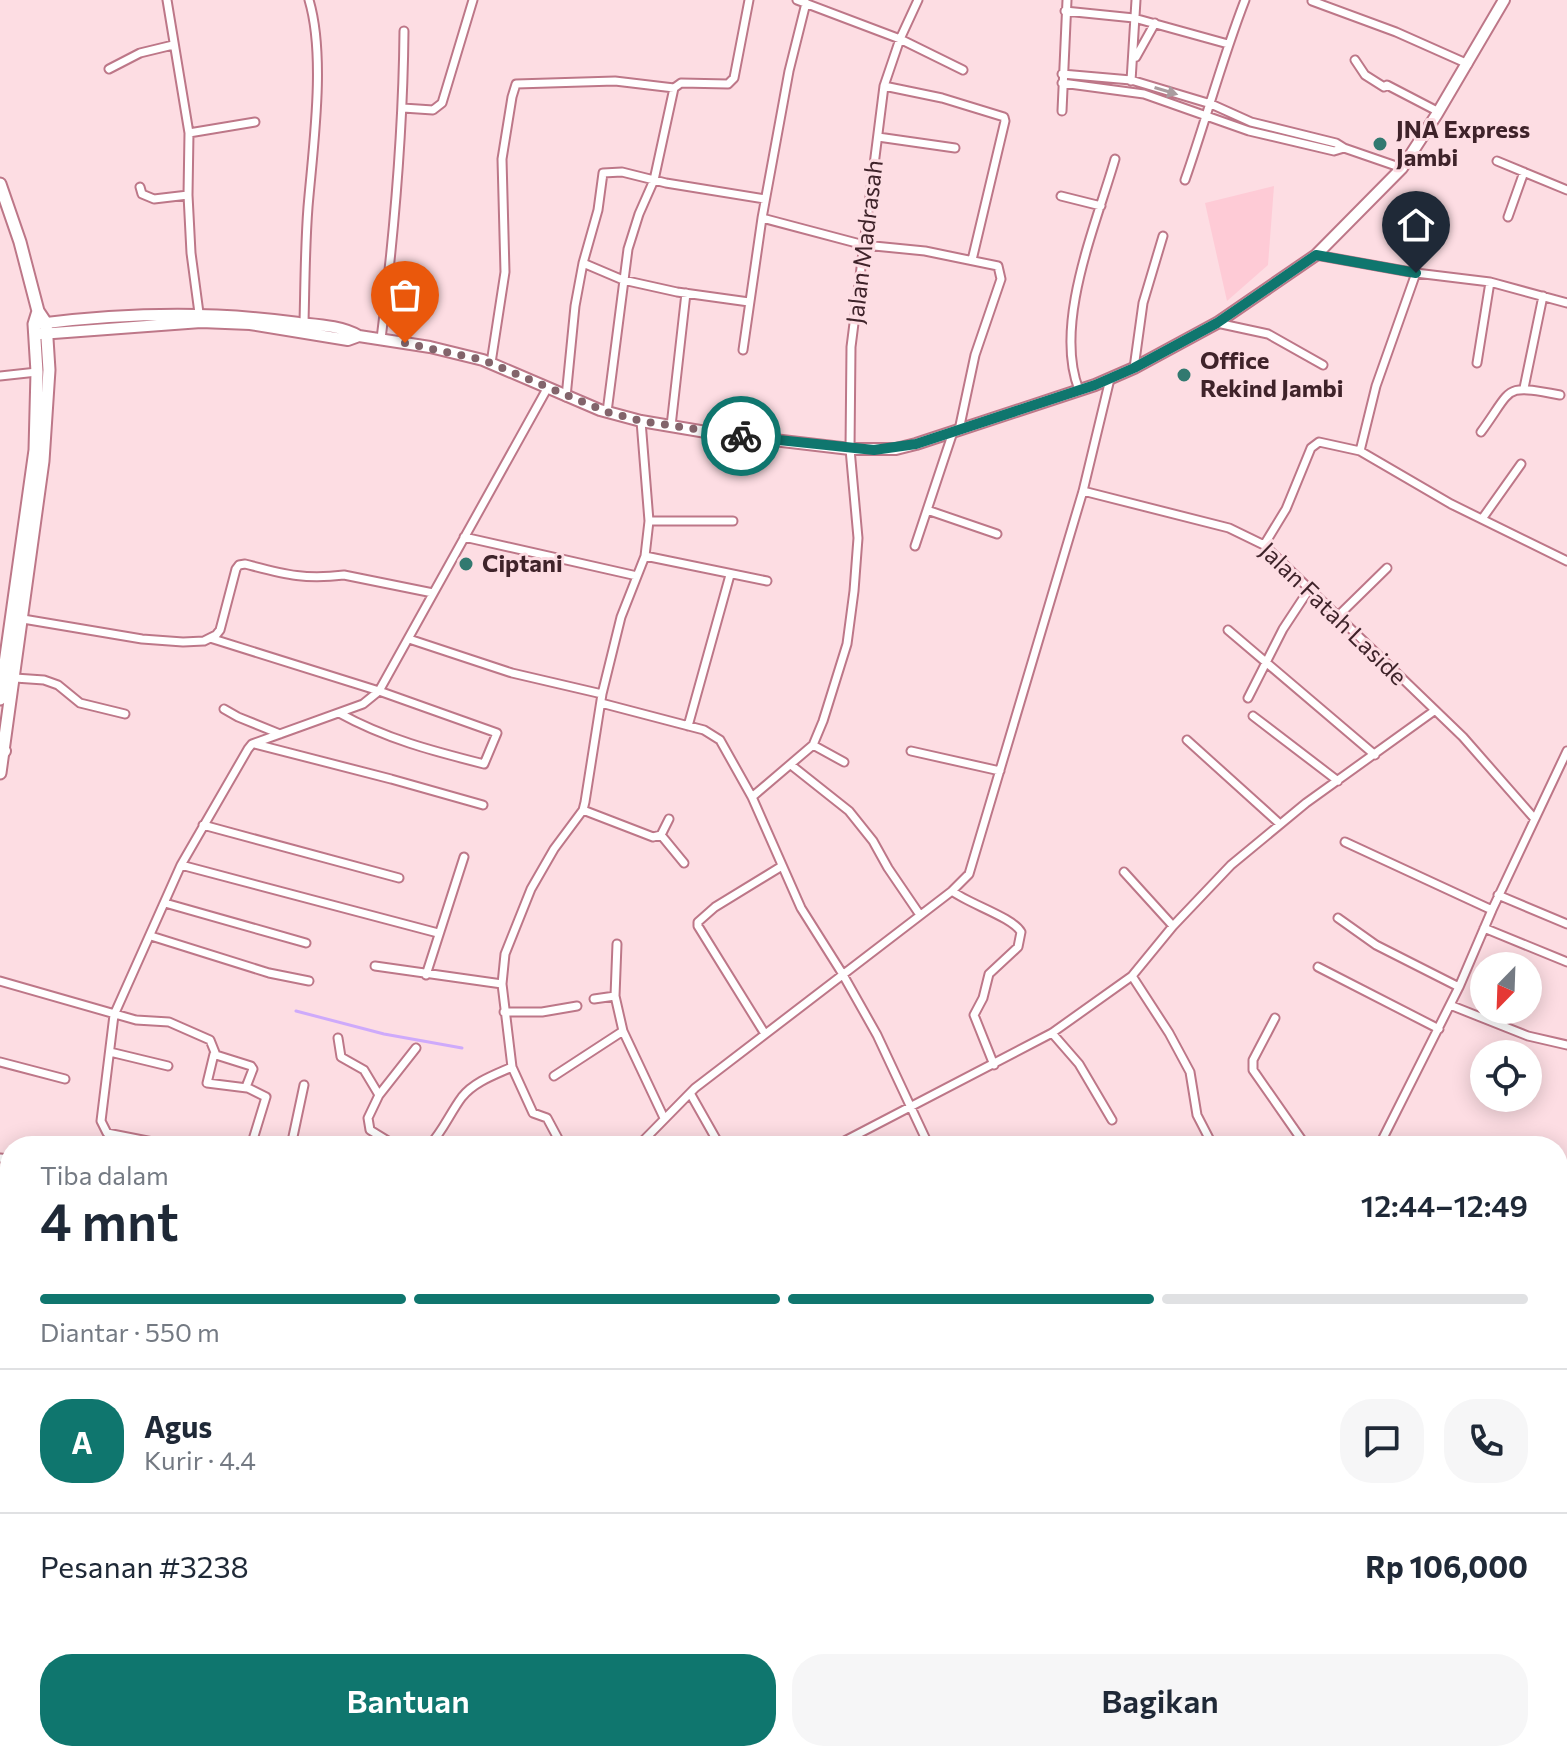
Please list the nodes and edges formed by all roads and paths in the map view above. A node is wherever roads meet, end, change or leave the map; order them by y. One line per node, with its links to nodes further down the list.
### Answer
1 (167, 0): 18 (street)
2 (309, 0): 69 (street)
3 (473, 0): 30 (street)
4 (749, 0): 27 (street)
5 (918, 0): 16 (street, Jalan Madrasah)
6 (1067, 0): 12 (street)
7 (1136, 0): 13 (street)
8 (1245, 0): 17 (street)
9 (1504, 0): 21 (main road)
10 (1312, 1): 21 (street)
11 (802, 2): 16 (street); 52 (street)
12 (1065, 11): 13 (street); 24 (street)
13 (1134, 18): 14 (street); 19 (street)
14 (1155, 23): 17 (street); 19 (street)
15 (404, 31): 30 (street)
16 (900, 39): 23 (street); 26 (street, Jalan Madrasah)
17 (1228, 44): 29 (street)
18 (173, 45): 22 (street); 37 (street)
19 (1134, 59): 25 (street)
20 (1355, 60): 32 (street)
21 (1468, 64): 32 (main road)
22 (109, 69)
23 (963, 70)
24 (1062, 78): 25 (street); 28 (street); 31 (street)
25 (1131, 80): 28 (street); 29 (street, one-way to 29)
26 (884, 86): 38 (street, Jalan Madrasah); 59 (street)
27 (674, 88): 45 (street); 75 (street)
28 (1129, 91): 33 (street)
29 (1211, 104): 33 (street); 35 (street)
30 (403, 108): 73 (street)
31 (1062, 111)
32 (1439, 112): 43 (main road)
33 (1207, 117): 36 (street); 46 (street)
34 (255, 122): 37 (street)
35 (1251, 122): 36 (street); 40 (street)
36 (1249, 131): 40 (street)
37 (189, 133): 50 (street)
38 (878, 137): 39 (street); 57 (street, Jalan Madrasah)
39 (955, 148)
40 (1344, 148): 43 (street)
41 (1115, 159): 53 (street)
42 (1497, 161): 44 (street)
43 (1402, 168): 58 (main road)
44 (1524, 172): 49 (street); 54 (street)
45 (654, 180): 52 (street); 60 (street); 62 (street)
46 (1185, 180)
47 (0, 184): 71 (main road)
48 (140, 187): 50 (street)
49 (1567, 190)
50 (188, 195): 68 (street)
51 (1061, 196): 53 (street)
52 (765, 199): 55 (street)
53 (1101, 206): 84 (street)
54 (1508, 217)
55 (762, 218): 57 (street); 66 (street)
56 (1163, 236): 78 (street)
57 (864, 245): 59 (street); 92 (street, Jalan Madrasah)
58 (1316, 255): 61 (street); 70 (main road)
59 (972, 260): 90 (street)
60 (583, 263): 62 (street); 86 (street)
61 (1416, 273): 63 (street); 93 (street)
62 (623, 280): 64 (street); 87 (street)
63 (1490, 282): 65 (street); 76 (street)
64 (686, 293): 66 (street); 89 (street)
65 (1543, 296): 67 (street); 83 (street)
66 (749, 302): 74 (street)
67 (1567, 303)
68 (199, 313): 69 (main road); 71 (main road)
69 (304, 323): 72 (main road)
70 (1217, 323): 77 (street); 78 (main road)
71 (41, 329): 72 (main road); 79 (main road); 113 (main road)
72 (359, 336): 73 (main road)
73 (381, 339): 75 (main road)
74 (743, 350)
75 (491, 363): 82 (main road)
76 (1477, 363)
77 (1323, 365)
78 (1134, 368): 81 (main road)
79 (37, 372): 80 (street); 121 (main road)
80 (0, 376)
81 (1110, 379): 84 (main road); 95 (street)
82 (548, 387): 86 (main road); 101 (street)
83 (1524, 388): 85 (street); 91 (street)
84 (1079, 390): 90 (main road)
85 (1560, 395)
86 (566, 397): 87 (main road)
87 (607, 412): 88 (main road)
88 (641, 421): 89 (main road); 98 (street)
89 (671, 426): 92 (main road)
90 (956, 431): 92 (main road); 96 (street)
91 (1481, 432)
92 (850, 449): 132 (street, Jalan Madrasah)
93 (1360, 451): 97 (street); 102 (street)
94 (1521, 464): 97 (street)
95 (1083, 491): 102 (street, Jalan Fatah Laside); 140 (street)
96 (927, 510): 100 (street); 103 (street)
97 (1482, 519): 105 (street)
98 (649, 521): 99 (street); 104 (street)
99 (733, 521)
100 (997, 534)
101 (464, 537): 108 (street); 111 (street)
102 (1264, 545): 110 (street, Jalan Fatah Laside)
103 (915, 546)
104 (645, 556): 107 (street); 108 (street)
105 (1567, 561)
106 (1387, 568): 112 (street)
107 (730, 575): 109 (street); 128 (street)
108 (637, 576): 122 (street)
109 (767, 581)
110 (1310, 588): 112 (street, Jalan Fatah Laside); 117 (street)
111 (433, 593): 115 (street); 116 (street)
112 (1338, 616): 124 (street, Jalan Fatah Laside)
113 (23, 619): 115 (street); 118 (main road)
114 (1228, 630): 117 (street)
115 (210, 638): 119 (street)
116 (409, 639): 119 (street); 122 (street)
117 (1265, 660): 120 (street); 136 (street)
118 (15, 678): 126 (street); 135 (main road)
119 (379, 691): 125 (street); 125 (street)
120 (1248, 698)
121 (0, 699)
122 (601, 699): 128 (street); 145 (street)
123 (224, 709): 129 (street)
124 (1434, 711): 136 (street); 146 (street, Jalan Fatah Laside)
125 (339, 713): 129 (street)
126 (125, 714)
127 (1253, 716): 142 (street)
128 (688, 726): 143 (street)
129 (280, 734): 131 (street)
130 (1187, 740): 148 (street)
131 (252, 744): 144 (street); 149 (street)
132 (813, 745): 137 (street); 138 (street)
133 (911, 751): 140 (street)
134 (1567, 751): 139 (street)
135 (2, 752): 141 (main road)
136 (1375, 755): 142 (street)
137 (844, 762)
138 (791, 765): 143 (street); 162 (street)
139 (1563, 770): 146 (street)
140 (1000, 771): 158 (street)
141 (0, 773)
142 (1338, 781): 148 (street)
143 (752, 797): 155 (street)
144 (483, 805)
145 (583, 810): 150 (street); 179 (street)
146 (1534, 818): 159 (street)
147 (669, 819): 150 (street)
148 (1280, 824): 165 (street)
149 (203, 825): 154 (street); 157 (street)
150 (661, 835): 153 (street)
151 (1345, 842): 161 (street)
152 (464, 857): 167 (street)
153 (684, 863)
154 (181, 865): 160 (street); 167 (street)
155 (782, 866): 174 (street); 191 (street)
156 (1124, 872): 165 (street)
157 (399, 878)
158 (952, 891): 162 (street); 198 (street)
159 (1498, 895): 161 (street); 164 (street)
160 (165, 903): 168 (street); 169 (street)
161 (1492, 910): 166 (street)
162 (920, 915): 174 (street)
163 (1338, 918): 180 (street)
164 (1567, 924)
165 (1173, 926): 176 (street)
166 (1484, 928): 171 (street); 180 (street)
167 (438, 933): 175 (street)
168 (151, 936): 178 (street); 186 (street)
169 (306, 943)
170 (617, 944): 181 (street)
171 (1567, 962)
172 (375, 966): 175 (street)
173 (1318, 967): 188 (street)
174 (842, 973): 191 (street); 207 (street)
175 (426, 975): 179 (street)
176 (1132, 976): 190 (street); 220 (street)
177 (0, 981): 186 (street)
178 (309, 981)
179 (502, 984): 185 (street)
180 (1459, 987): 183 (street)
181 (615, 996): 182 (street); 189 (street)
182 (594, 999)
183 (1450, 1005): 188 (street); 193 (street)
184 (577, 1006): 185 (street)
185 (504, 1012): 200 (street)
186 (114, 1015): 195 (street); 196 (street)
187 (1275, 1018): 221 (street)
188 (1439, 1029): 222 (street)
189 (623, 1031): 201 (street); 208 (street)
190 (1052, 1033): 198 (street); 209 (street)
191 (765, 1034): 205 (street)
192 (338, 1038): 206 (street)
193 (1567, 1045)
194 (416, 1048): 206 (street)
195 (110, 1052): 199 (street); 210 (street)
196 (214, 1054): 204 (street); 204 (street)
197 (0, 1062): 202 (street)
198 (994, 1065): 207 (street)
199 (168, 1066)
200 (512, 1067): 214 (street); 215 (street)
201 (554, 1076)
202 (65, 1079)
203 (304, 1085): 212 (street)
204 (247, 1088): 211 (street)
205 (690, 1093): 208 (street); 217 (street)
206 (379, 1095): 213 (street)
207 (912, 1107): 218 (street); 219 (street)
208 (664, 1118): 216 (street)
209 (1112, 1120)
210 (118, 1136)
211 (254, 1136)
212 (293, 1136)
213 (380, 1136)
214 (437, 1136)
215 (557, 1136)
216 (647, 1136)
217 (714, 1136)
218 (855, 1136)
219 (925, 1136)
220 (1208, 1136)
221 (1299, 1136)
222 (1384, 1136)

